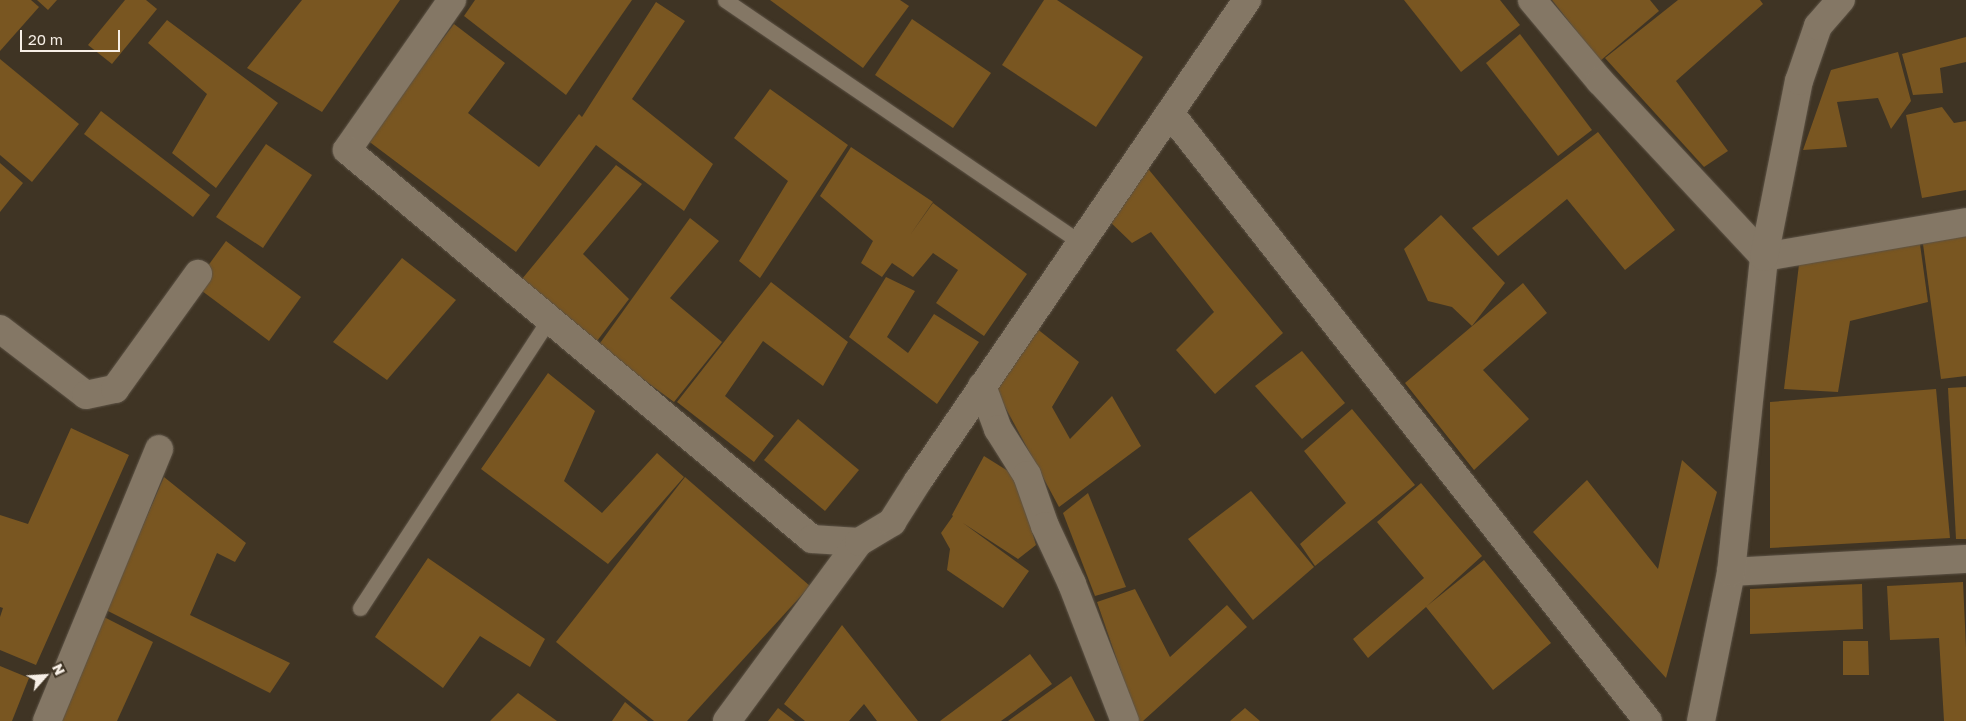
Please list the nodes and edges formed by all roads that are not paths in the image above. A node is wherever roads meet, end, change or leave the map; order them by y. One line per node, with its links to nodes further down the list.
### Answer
1 (452, 0): 11 (street)
2 (725, 0): 8 (lane)
3 (1247, 0): 6 (street)
4 (1532, 0): 9 (street)
5 (1841, 0): 9 (street)
6 (1170, 113): 8 (street); 22 (street)
7 (1966, 222): 9 (street)
8 (1081, 243): 13 (street)
9 (1764, 257): 17 (street)
10 (198, 274): 12 (street)
11 (549, 319): 15 (street); 18 (lane)
12 (0, 329)
13 (982, 386): 15 (street); 21 (street)
14 (159, 448): 19 (street)
15 (860, 542): 20 (street)
16 (1966, 559): 17 (street)
17 (1731, 572): 23 (street)
18 (360, 608)
19 (47, 721)
20 (727, 721)
21 (1125, 721)
22 (1648, 721)
23 (1701, 721)

